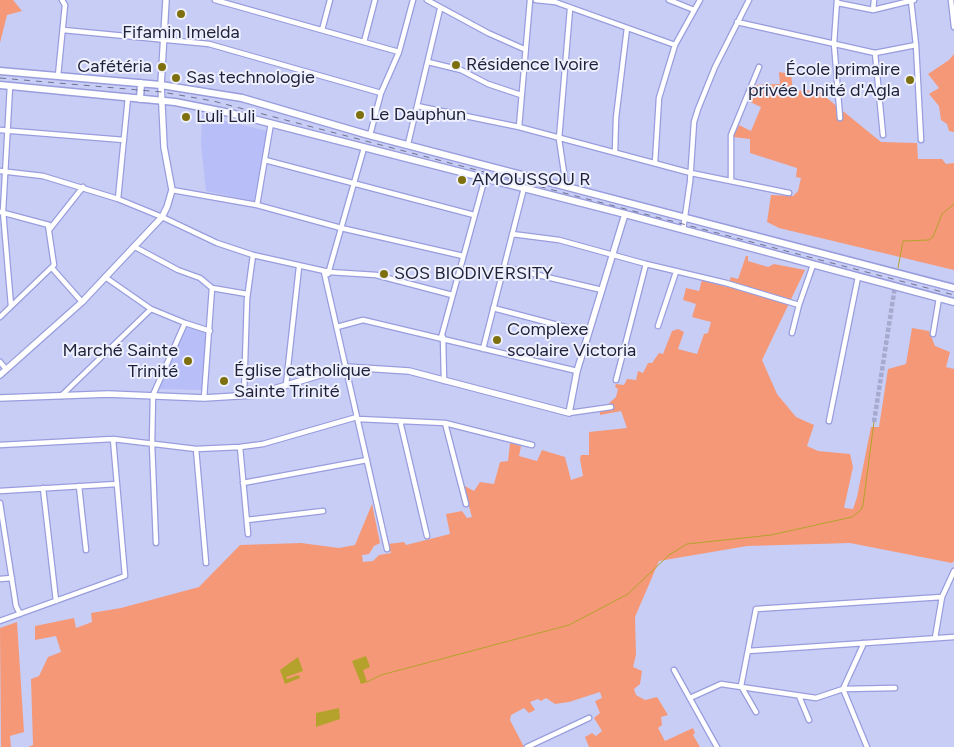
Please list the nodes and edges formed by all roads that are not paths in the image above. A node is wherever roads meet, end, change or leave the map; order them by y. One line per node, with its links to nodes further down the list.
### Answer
1 (62, 0): 26 (street)
2 (166, 0): 28 (street)
3 (215, 0): 18 (street)
4 (247, 0): 18 (street)
5 (330, 0): 27 (street)
6 (375, 0): 29 (street)
7 (413, 0): 34 (street)
8 (427, 0): 19 (street)
9 (530, 0): 33 (street)
10 (536, 0): 20 (street)
11 (669, 0): 21 (street)
12 (700, 0): 21 (street)
13 (749, 0): 23 (street)
14 (874, 0): 22 (street)
15 (912, 0): 22 (street); 31 (street)
16 (951, 0): 24 (street)
17 (838, 2): 22 (street); 30 (street)
18 (245, 7): 27 (street)
19 (440, 9): 33 (street); 36 (street)
20 (570, 9): 25 (street); 57 (street)
21 (694, 10): 32 (street)
22 (873, 10)
23 (737, 22): 30 (street); 69 (street)
24 (954, 27)
25 (627, 28): 32 (street); 62 (street)
26 (63, 30): 28 (street); 39 (street)
27 (322, 30): 29 (street)
28 (163, 40): 42 (street); 44 (street)
29 (364, 42): 34 (street)
30 (834, 43): 35 (street); 50 (street)
31 (916, 45): 35 (street); 59 (street)
32 (675, 46): 65 (street)
33 (524, 49): 45 (street)
34 (399, 52): 44 (street)
35 (875, 53): 56 (street)
36 (428, 62): 45 (street); 49 (street)
37 (759, 67): 71 (street)
38 (0, 71): 39 (main road)
39 (58, 76): 40 (main road)
40 (141, 83): 42 (main road); 47 (main road)
41 (0, 85): 43 (main road)
42 (161, 85): 48 (street); 55 (main road)
43 (10, 86): 46 (main road); 54 (street)
44 (381, 93): 55 (street)
45 (521, 95): 52 (street)
46 (128, 97): 47 (main road); 58 (street)
47 (140, 99): 48 (main road)
48 (163, 101): 51 (main road); 76 (street)
49 (417, 106): 52 (street); 60 (street)
50 (840, 118)
51 (271, 123): 61 (main road); 64 (street)
52 (518, 127): 57 (street)
53 (0, 130): 54 (street)
54 (8, 130): 58 (street); 68 (street)
55 (370, 135): 60 (main road)
56 (883, 135)
57 (560, 139): 62 (street); 73 (street)
58 (124, 140): 78 (street)
59 (920, 140)
60 (408, 144): 63 (main road)
61 (364, 148): 66 (main road); 72 (street)
62 (615, 152): 65 (street)
63 (452, 156): 66 (main road); 73 (main road)
64 (265, 160): 72 (street); 80 (street)
65 (655, 163): 69 (street)
66 (449, 169): 70 (main road)
67 (0, 171): 68 (street)
68 (6, 172): 74 (street); 81 (street)
69 (691, 173): 71 (street); 86 (street)
70 (485, 178): 75 (main road); 84 (street)
71 (731, 181): 77 (street)
72 (354, 184): 84 (street); 88 (street)
73 (566, 186): 79 (main road)
74 (83, 187): 78 (street); 87 (street)
75 (524, 188): 82 (main road); 90 (street)
76 (172, 190): 80 (street); 85 (street)
77 (789, 193)
78 (118, 199): 85 (street)
79 (619, 200): 82 (main road); 86 (main road)
80 (258, 205): 88 (street)
81 (2, 212): 87 (street); 96 (street)
82 (616, 212): 83 (main road)
83 (625, 214): 89 (main road); 95 (street)
84 (474, 216): 97 (street)
85 (162, 217): 92 (street); 94 (street)
86 (686, 218): 89 (street); 91 (main road)
87 (50, 227): 102 (street)
88 (341, 228): 97 (street); 104 (street)
89 (683, 230): 93 (main road)
90 (512, 234): 95 (street); 103 (street)
91 (761, 238): 93 (main road); 109 (main road)
92 (135, 247): 106 (street); 108 (street)
93 (758, 250): 100 (main road)
94 (253, 255): 101 (street); 111 (street)
95 (611, 255): 99 (street); 110 (street)
96 (6, 256): 98 (street); 117 (street)
97 (463, 256): 112 (street)
98 (0, 257)
99 (646, 264): 105 (street); 135 (street)
100 (813, 265): 107 (main road); 116 (street)
101 (299, 267): 104 (street); 137 (street)
102 (52, 268): 114 (street); 117 (street)
103 (504, 268): 110 (street); 118 (street)
104 (326, 272): 112 (street); 123 (street)
105 (676, 272): 116 (street); 122 (street)
106 (106, 277): 114 (street); 119 (street)
107 (858, 277): 113 (main road); 147 (street)
108 (212, 288): 111 (street); 124 (street)
109 (954, 288)
110 (602, 290): 125 (street)
111 (247, 294): 139 (street)
112 (452, 295): 128 (street)
113 (938, 298): 115 (main road); 127 (street)
114 (82, 302): 132 (street)
115 (954, 302)
116 (799, 304): 126 (street)
117 (11, 306): 120 (street)
118 (493, 308): 125 (street); 129 (street)
119 (151, 309): 121 (street); 140 (street)
120 (0, 317)
121 (185, 323): 124 (street); 138 (street)
122 (658, 326)
123 (337, 327): 128 (street); 131 (street)
124 (210, 331): 142 (street)
125 (588, 333): 133 (street)
126 (792, 333)
127 (933, 334)
128 (442, 338): 129 (street); 136 (street)
129 (483, 349): 133 (street)
130 (0, 362): 132 (street)
131 (346, 367): 136 (street); 137 (street); 145 (street)
132 (6, 369): 134 (street)
133 (577, 371): 144 (street)
134 (0, 376)
135 (616, 380)
136 (444, 381): 144 (street)
137 (286, 385): 139 (street)
138 (153, 395): 140 (street); 142 (street); 150 (street)
139 (244, 395): 142 (street)
140 (61, 396): 141 (street)
141 (0, 398)
142 (204, 398)
143 (611, 407): 144 (street)
144 (569, 413)
145 (357, 418): 146 (street); 153 (street); 155 (street)
146 (400, 421): 148 (street); 166 (street)
147 (829, 421)
148 (445, 423): 152 (street); 162 (street)
149 (113, 439): 150 (street); 151 (street); 157 (street)
150 (152, 444): 154 (street); 167 (street)
151 (0, 445)
152 (532, 445)
153 (240, 447): 154 (street); 156 (street)
154 (196, 449): 170 (street)
155 (367, 460): 156 (street); 168 (street)
156 (244, 483): 164 (street)
157 (117, 484): 158 (street); 175 (street)
158 (79, 486): 159 (street); 169 (street)
159 (43, 488): 160 (street); 175 (street)
160 (0, 491)
161 (0, 503): 172 (street)
162 (466, 504)
163 (323, 511): 164 (street)
164 (247, 520): 165 (street)
165 (248, 534)
166 (428, 536)
167 (156, 543)
168 (387, 549)
169 (86, 550)
170 (206, 563)
171 (954, 571): 174 (street)
172 (12, 578): 173 (street); 176 (street)
173 (0, 579)
174 (942, 597): 179 (street); 181 (street)
175 (56, 601): 176 (street)
176 (20, 614): 177 (street)
177 (0, 621)
178 (954, 637): 179 (street)
179 (935, 638): 180 (street)
180 (864, 643): 181 (street); 185 (street)
181 (748, 651): 183 (street)
182 (674, 670): 187 (street)
183 (741, 686): 186 (street); 187 (street); 188 (street)
184 (895, 688): 185 (street)
185 (843, 689): 186 (street); 195 (street)
186 (799, 696): 190 (street)
187 (690, 698): 194 (street)
188 (756, 712)
189 (588, 718): 191 (street)
190 (809, 720)
191 (540, 741): 192 (street); 193 (street)
192 (527, 747)
193 (542, 747)
194 (717, 747)
195 (867, 747)

